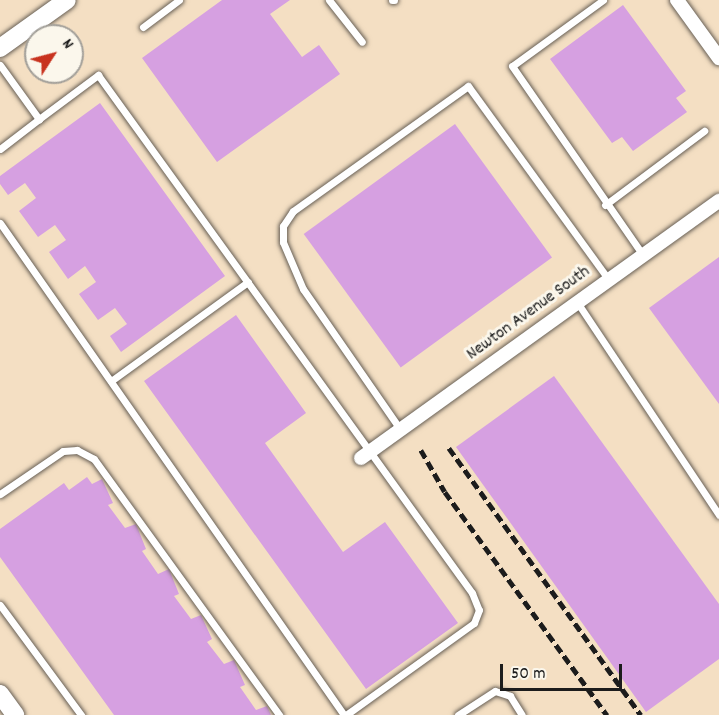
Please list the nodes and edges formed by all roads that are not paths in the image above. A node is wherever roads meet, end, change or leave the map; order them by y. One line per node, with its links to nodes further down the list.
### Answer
1 (67, 0): 8 (main road)
2 (179, 0): 6 (lane)
3 (329, 0): 7 (lane)
4 (603, 0): 15 (lane)
5 (677, 0): 9 (street)
6 (143, 27)
7 (362, 42)
8 (0, 48)
9 (719, 58)
10 (0, 65): 11 (lane)
11 (39, 119): 13 (lane); 19 (lane)
12 (704, 131): 15 (lane)
13 (0, 149)
14 (719, 201): 17 (street, Newton Avenue South)
15 (605, 204): 17 (lane)
16 (0, 223): 21 (lane)
17 (643, 255): 18 (street, Newton Avenue South)
18 (609, 280): 20 (street, Newton Avenue South); 22 (lane)
19 (248, 282): 21 (lane); 23 (lane)
20 (577, 302): 22 (street, Newton Avenue South); 25 (lane)
21 (111, 381): 31 (lane)
22 (400, 429): 23 (street, Newton Avenue South)
23 (365, 455): 31 (lane)
24 (0, 494): 30 (lane)
25 (719, 515)
26 (0, 605): 29 (lane)
27 (0, 694): 28 (main road)
28 (15, 715)
29 (81, 715)
30 (279, 715)
31 (345, 715)
32 (458, 715): 33 (lane)
33 (522, 715)

